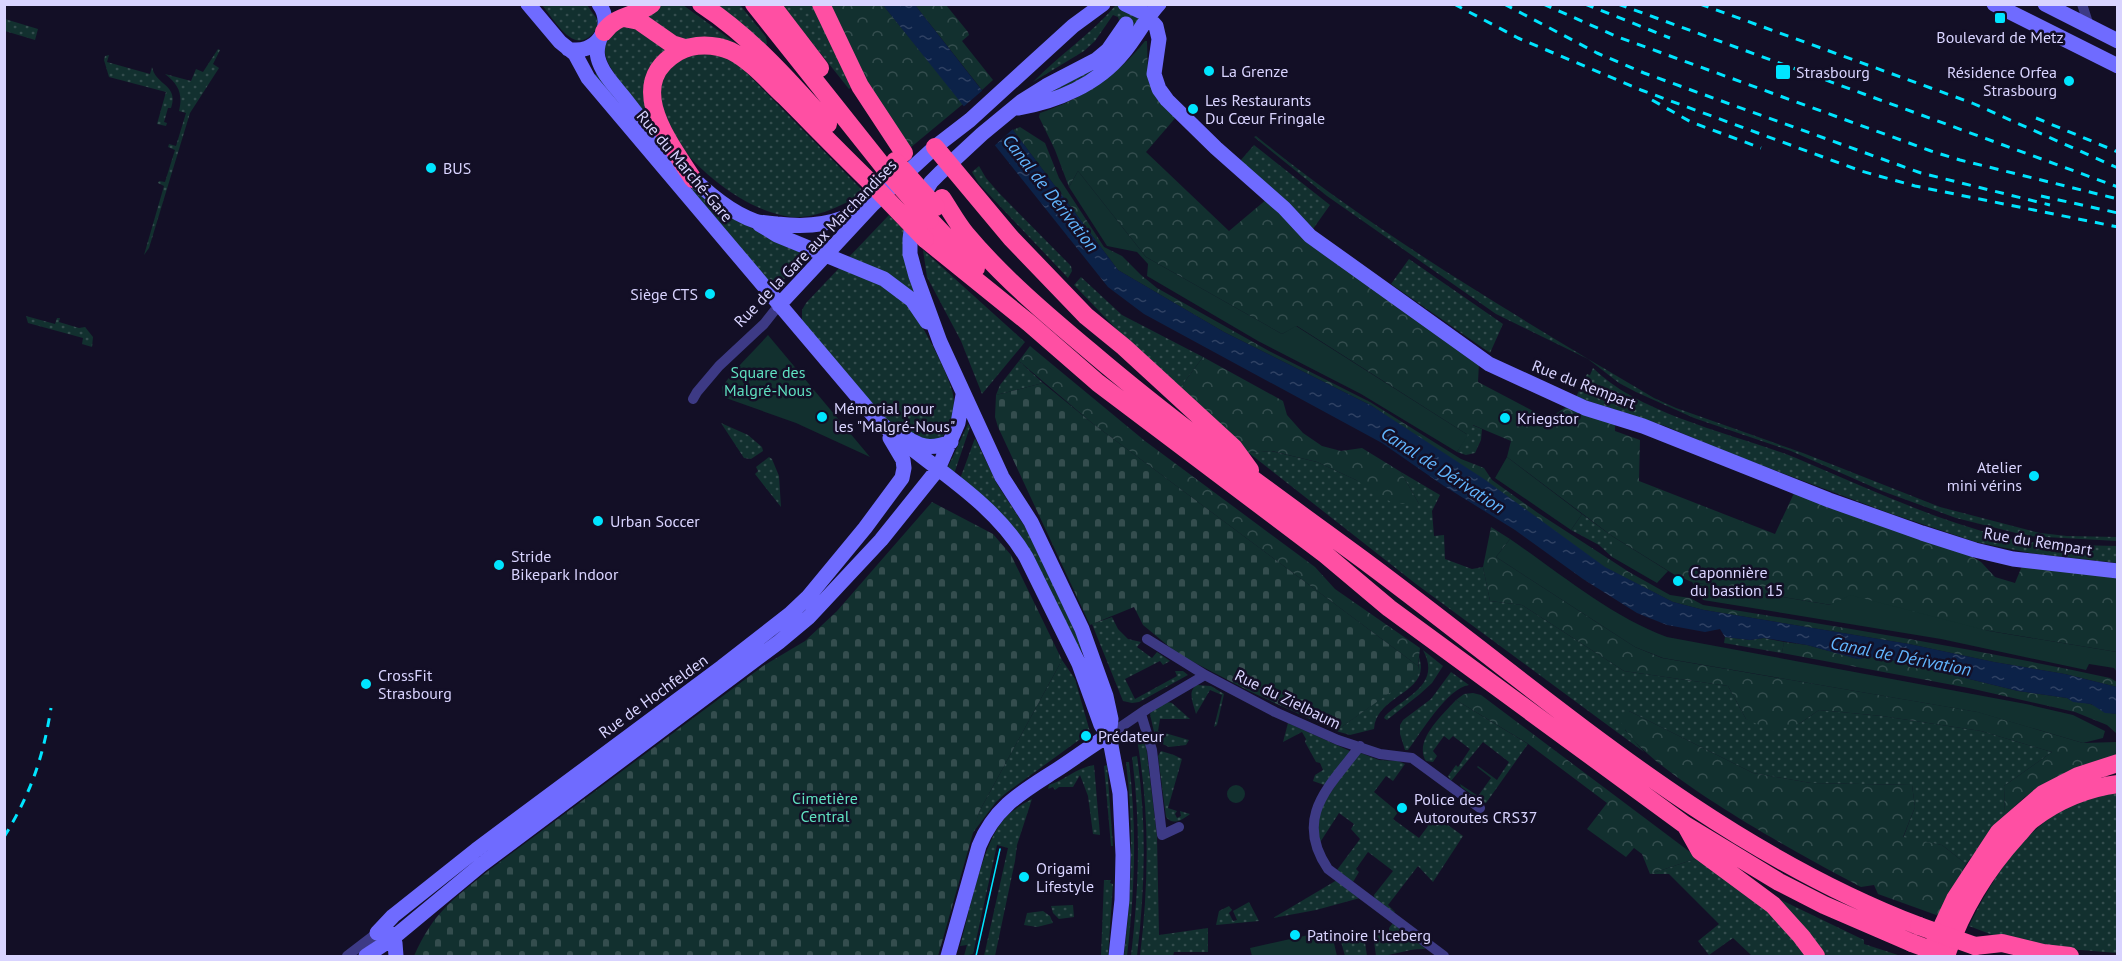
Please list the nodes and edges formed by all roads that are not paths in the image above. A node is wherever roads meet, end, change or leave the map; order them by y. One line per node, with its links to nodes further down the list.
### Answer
1 (528, 4): 21 (main road, Rue du Marché-Gare)
2 (598, 4): 18 (main road)
3 (652, 4): 15 (highway)
4 (701, 4): 27 (highway)
5 (754, 4): 27 (highway)
6 (771, 4): 27 (highway)
7 (821, 4): 27 (highway)
8 (1103, 4): 25 (main road, Rue de la Gare aux Marchandises)
9 (1125, 4): 14 (main road)
10 (1159, 4): 14 (main road)
11 (1994, 4): 22 (main road)
12 (2045, 4): 17 (main road)
13 (2082, 4): 17 (street)
14 (1147, 15): 24 (main road); 42 (main road, Rue du Rempart)
15 (624, 18): 18 (highway); 20 (highway)
16 (1126, 24): 24 (main road)
17 (2093, 28): 19 (main road); 22 (main road)
18 (602, 34): 21 (main road); 28 (main road)
19 (2118, 41)
20 (685, 48): 27 (highway); 28 (highway)
21 (568, 49): 33 (main road, Rue du Marché-Gare)
22 (2086, 51): 23 (main road)
23 (2118, 66)
24 (1008, 112): 26 (main road)
25 (935, 147): 26 (highway); 29 (main road, Rue de la Gare aux Marchandises)
26 (949, 165): 35 (main road); 41 (highway)
27 (887, 169): 30 (highway, bridge); 30 (highway)
28 (693, 178): 31 (main road)
29 (873, 204): 31 (main road); 32 (main road, Rue de la Gare aux Marchandises)
30 (932, 219): 34 (highway); 34 (highway); 41 (highway)
31 (756, 221): 32 (main road)
32 (826, 255): 33 (main road, Rue de la Gare aux Marchandises); 35 (main road)
33 (779, 304): 37 (street, Rue de la Gare aux Marchandises); 38 (main road, Rue du Marché-Gare)
34 (1029, 323): 53 (highway)
35 (940, 342): 36 (main road)
36 (963, 395): 39 (main road, Rue de Hochfelden); 46 (main road)
37 (693, 399)
38 (878, 421): 39 (main road); 40 (main road); 57 (main road, Rue de Hochfelden)
39 (951, 442): 40 (main road, Rue de Hochfelden)
40 (938, 468): 46 (main road); 56 (main road, Rue de Hochfelden)
41 (1258, 481): 55 (highway)
42 (2118, 571)
43 (1147, 639): 44 (street, Rue du Zielbaum)
44 (1205, 675): 45 (street); 47 (street, Rue du Zielbaum)
45 (1141, 714): 46 (street); 54 (street)
46 (1109, 735): 62 (main road); 63 (main road)
47 (1360, 746): 52 (street, Rue du Zielbaum); 64 (street)
48 (2118, 763): 50 (highway)
49 (2118, 770): 50 (highway)
50 (2092, 772): 66 (highway)
51 (2118, 784): 67 (highway)
52 (1480, 808)
53 (1685, 825): 55 (highway); 65 (highway)
54 (1179, 827)
55 (1915, 935): 58 (highway, bridge); 67 (highway, bridge)
56 (393, 938): 57 (main road, Rue de Hochfelden); 61 (main road)
57 (381, 946): 59 (street, Rue de Hochfelden); 60 (main road, Rue de Hochfelden)
58 (1974, 946): 68 (highway); 69 (highway)
59 (348, 957)
60 (366, 957)
61 (396, 957)
62 (948, 957)
63 (1116, 957)
64 (1444, 957)
65 (1816, 957)
66 (1930, 957)
67 (1946, 957)
68 (2012, 957)
69 (2070, 957)

